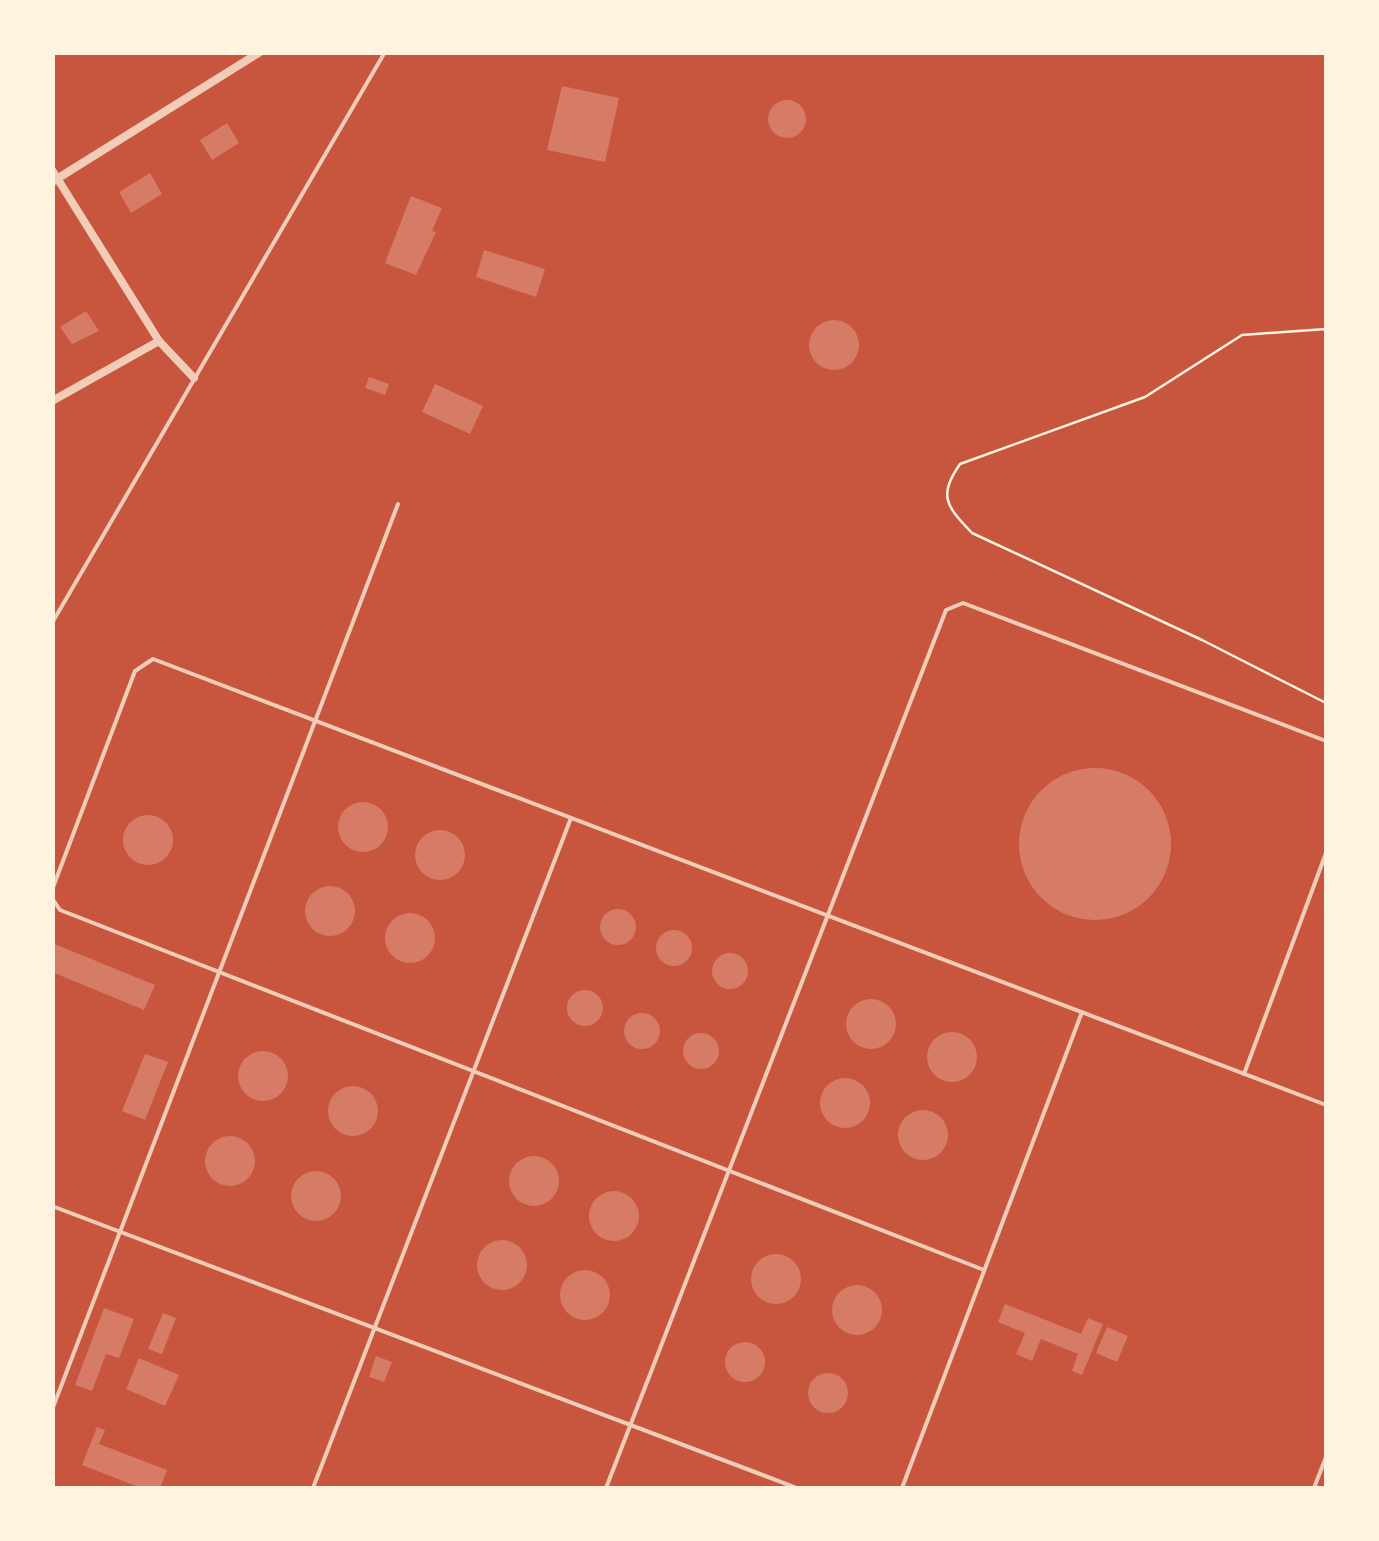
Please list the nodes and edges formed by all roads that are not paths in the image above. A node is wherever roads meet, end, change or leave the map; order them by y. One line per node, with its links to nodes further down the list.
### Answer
1 (260, 52): 3 (street)
2 (386, 52): 5 (lane)
3 (54, 176): 4 (street)
4 (159, 341): 5 (street); 6 (street)
5 (194, 378): 8 (lane)
6 (52, 401)
7 (398, 504): 9 (lane)
8 (52, 623)
9 (315, 721): 11 (lane); 13 (lane); 16 (lane)
10 (1326, 741): 15 (lane)
11 (571, 818): 15 (lane); 18 (lane)
12 (1326, 853): 19 (lane)
13 (52, 890)
14 (52, 898): 16 (lane)
15 (828, 916): 17 (lane); 21 (lane)
16 (219, 972): 18 (lane); 23 (lane)
17 (1082, 1012): 19 (lane); 24 (lane)
18 (473, 1071): 21 (lane); 25 (lane)
19 (1244, 1074): 20 (lane)
20 (1326, 1105)
21 (729, 1171): 24 (lane); 27 (lane)
22 (52, 1206): 23 (lane)
23 (120, 1232): 25 (lane); 26 (lane)
24 (984, 1270): 32 (lane)
25 (374, 1328): 27 (lane); 29 (lane)
26 (52, 1410)
27 (631, 1426): 30 (lane); 31 (lane)
28 (1326, 1457): 33 (lane)
29 (313, 1488)
30 (606, 1488)
31 (797, 1488)
32 (902, 1488)
33 (1314, 1488)

